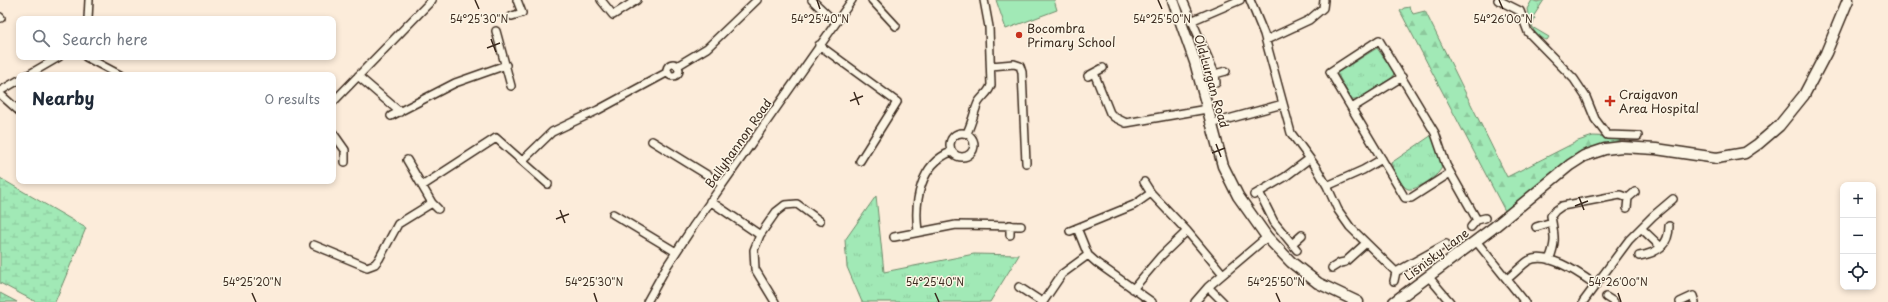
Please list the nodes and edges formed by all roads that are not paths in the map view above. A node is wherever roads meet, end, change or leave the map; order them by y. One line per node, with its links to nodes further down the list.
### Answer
1 (89, 0): 18 (street)
2 (432, 0): 35 (street)
3 (517, 0): 19 (street)
4 (601, 0): 5 (street)
5 (637, 0)
6 (757, 0): 58 (street)
7 (812, 0): 21 (street)
8 (852, 0): 21 (street, Ballyhannon Road)
9 (872, 0): 22 (street)
10 (984, 0): 29 (street)
11 (1173, 0): 46 (street, Old Lurgan Road)
12 (1183, 0): 20 (street)
13 (1240, 0): 20 (street)
14 (1250, 0): 24 (street)
15 (1324, 0): 24 (street)
16 (1498, 0): 51 (street)
17 (1848, 0): 94 (street, Lisnisky Lane)
18 (88, 16)
19 (512, 16)
20 (1191, 21): 34 (street)
21 (835, 22): 25 (street, Ballyhannon Road)
22 (896, 26)
23 (496, 31): 28 (street)
24 (1266, 40): 43 (street)
25 (819, 45): 59 (street); 65 (street, Ballyhannon Road)
26 (54, 60): 32 (street)
27 (92, 60): 33 (street)
28 (506, 65): 39 (street); 47 (street)
29 (991, 66): 50 (street); 61 (street)
30 (1103, 68): 46 (street)
31 (1226, 71): 34 (street)
32 (33, 72)
33 (114, 72)
34 (1215, 74): 38 (street)
35 (358, 76): 42 (street); 47 (street)
36 (1402, 77): 45 (street); 45 (street); 62 (street)
37 (16, 82): 40 (street)
38 (1216, 83)
39 (511, 86)
40 (0, 91)
41 (0, 94): 44 (street)
42 (336, 99)
43 (1283, 104): 49 (street); 55 (street)
44 (16, 108)
45 (1352, 108): 56 (street)
46 (1207, 109): 49 (street, Old Lurgan Road)
47 (400, 112): 48 (street)
48 (391, 116)
49 (1210, 124): 93 (street, Old Lurgan Road)
50 (967, 133): 54 (street); 54 (street)
51 (1638, 136)
52 (336, 137): 60 (street)
53 (652, 141): 65 (street)
54 (952, 152): 88 (street)
55 (1309, 159): 67 (street); 96 (street)
56 (1382, 159): 62 (street); 67 (street)
57 (407, 160): 66 (street)
58 (522, 161): 64 (street); 66 (street)
59 (860, 161)
60 (345, 162)
61 (1026, 163)
62 (1450, 173): 82 (street)
63 (1144, 182): 69 (street)
64 (548, 184)
65 (722, 184): 72 (street, Ballyhannon Road)
66 (422, 186): 73 (street)
67 (1327, 186): 95 (street)
68 (1635, 192): 70 (street)
69 (1151, 193): 84 (street); 87 (street)
70 (1628, 198): 74 (street); 78 (street)
71 (1673, 199): 85 (street)
72 (710, 201): 89 (street); 101 (street, Ballyhannon Road)
73 (432, 204): 75 (street); 97 (street)
74 (1627, 208)
75 (438, 209)
76 (613, 214): 101 (street)
77 (820, 221): 89 (street)
78 (1552, 222): 83 (street); 104 (street)
79 (1010, 225): 80 (street); 88 (street); 90 (street)
80 (1021, 226)
81 (1669, 226): 99 (street)
82 (1470, 227)
83 (1536, 227)
84 (1077, 228): 86 (street); 102 (street)
85 (1641, 228): 99 (street); 111 (street)
86 (1070, 231)
87 (1187, 231): 107 (street); 114 (street)
88 (918, 232): 92 (street)
89 (760, 234): 119 (street)
90 (1010, 235)
91 (1302, 235): 96 (street)
92 (894, 237)
93 (1267, 237): 107 (street); 124 (street, Old Lurgan Road)
94 (1476, 241): 108 (street, Lisnisky Lane); 109 (street)
95 (1366, 243): 105 (street); 106 (street)
96 (1292, 244): 100 (street)
97 (314, 245)
98 (1442, 245): 106 (street)
99 (1661, 247): 103 (street)
100 (1297, 250)
101 (676, 252): 118 (street, Ballyhannon Road)
102 (1088, 255): 114 (street); 120 (street)
103 (1640, 256)
104 (1549, 260): 109 (street); 111 (street)
105 (1330, 268)
106 (1396, 272): 110 (street)
107 (1223, 274): 113 (street)
108 (1428, 276): 125 (street, Lisnisky Lane); 126 (street)
109 (1507, 279): 127 (street)
110 (1394, 281)
111 (1596, 285): 128 (street)
112 (1019, 287): 120 (street)
113 (1208, 288): 122 (street); 123 (street)
114 (1133, 289): 121 (street)
115 (1690, 289): 117 (street)
116 (1606, 297): 129 (street)
117 (1694, 299): 130 (street)
118 (648, 302)
119 (774, 302)
120 (1042, 302)
121 (1152, 302)
122 (1195, 302)
123 (1223, 302)
124 (1358, 302)
125 (1394, 302)
126 (1450, 302)
127 (1525, 302)
128 (1584, 302)
129 (1614, 302)
130 (1680, 302)

